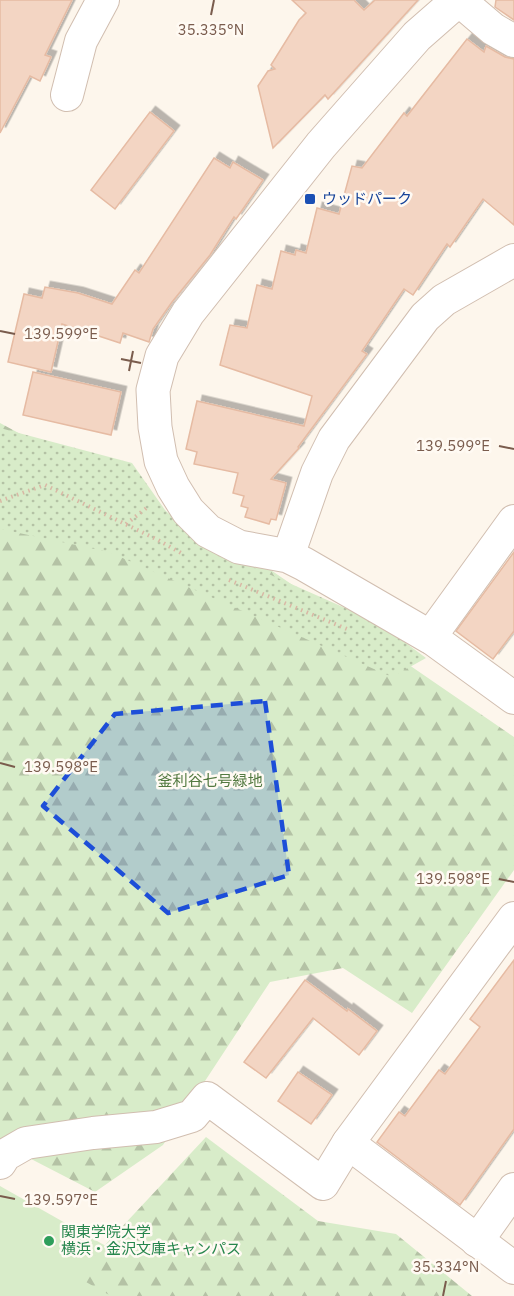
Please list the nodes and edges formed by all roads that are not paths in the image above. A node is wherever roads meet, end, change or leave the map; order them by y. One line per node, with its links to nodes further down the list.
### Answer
1 (103, 0): 4 (street)
2 (458, 0): 3 (street); 7 (street)
3 (514, 41)
4 (67, 95)
5 (514, 260): 7 (street)
6 (514, 521): 8 (street)
7 (288, 556): 8 (street)
8 (430, 637): 9 (street)
9 (510, 685)
10 (514, 918): 11 (street)
11 (348, 1143): 12 (street); 14 (street)
12 (0, 1163)
13 (514, 1189): 14 (street)
14 (477, 1241): 15 (street)
15 (514, 1268)

